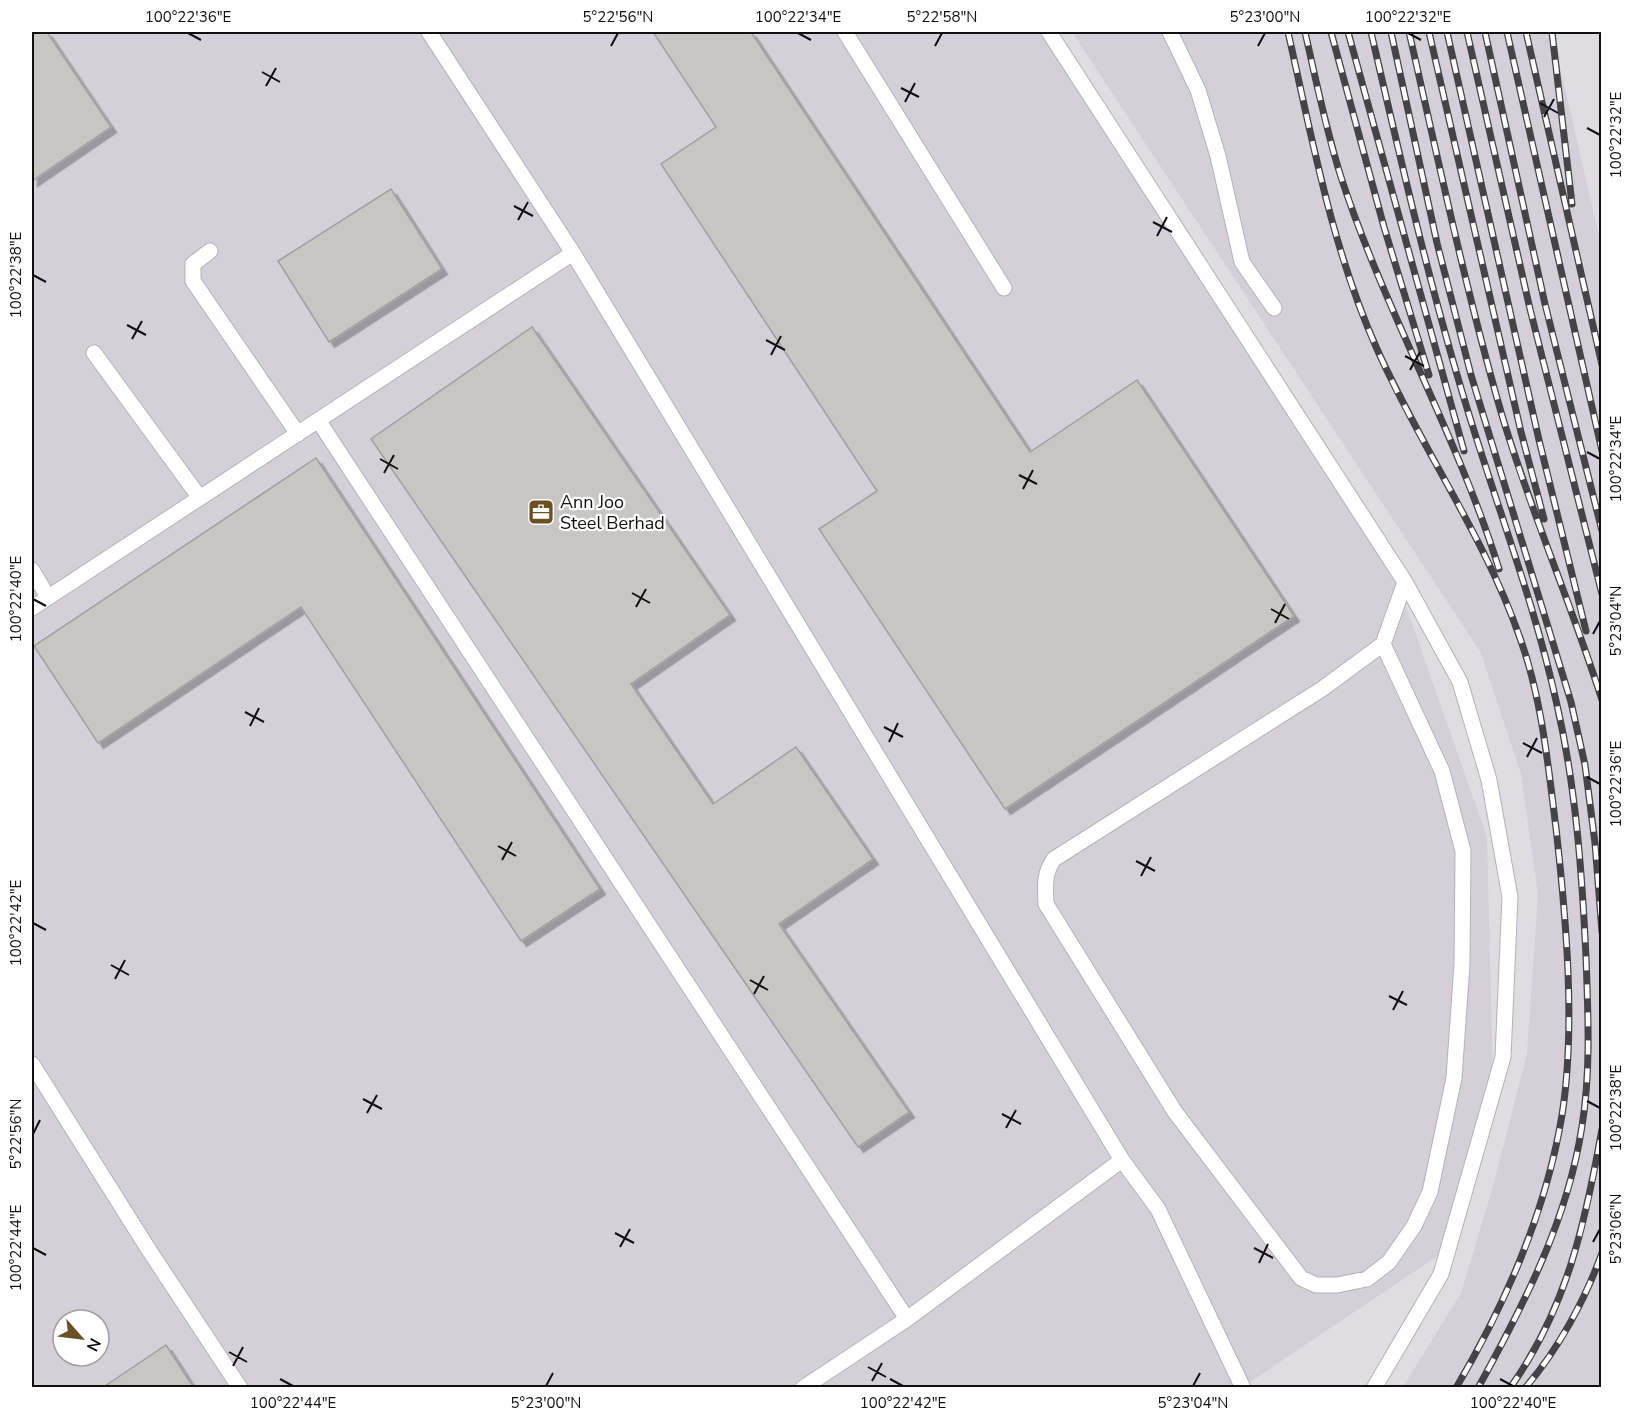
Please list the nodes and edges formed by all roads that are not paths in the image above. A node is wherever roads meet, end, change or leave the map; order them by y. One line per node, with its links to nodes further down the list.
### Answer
1 (429, 32): 6 (lane)
2 (845, 32): 7 (lane)
3 (1050, 32): 14 (lane)
4 (1173, 33): 8 (lane)
5 (210, 251): 11 (lane)
6 (573, 253): 10 (lane); 19 (lane)
7 (1004, 288)
8 (1274, 309)
9 (94, 353): 12 (lane)
10 (318, 420): 11 (lane); 20 (lane)
11 (298, 434): 12 (lane)
12 (200, 498): 15 (lane)
13 (32, 570): 15 (lane)
14 (1406, 582): 17 (lane); 24 (lane)
15 (48, 597): 16 (lane)
16 (32, 608)
17 (1383, 644): 17 (lane)
18 (32, 1064): 21 (lane)
19 (1122, 1160): 20 (lane); 23 (lane)
20 (907, 1319): 22 (lane)
21 (240, 1388)
22 (803, 1388)
23 (1243, 1388)
24 (1374, 1388)

